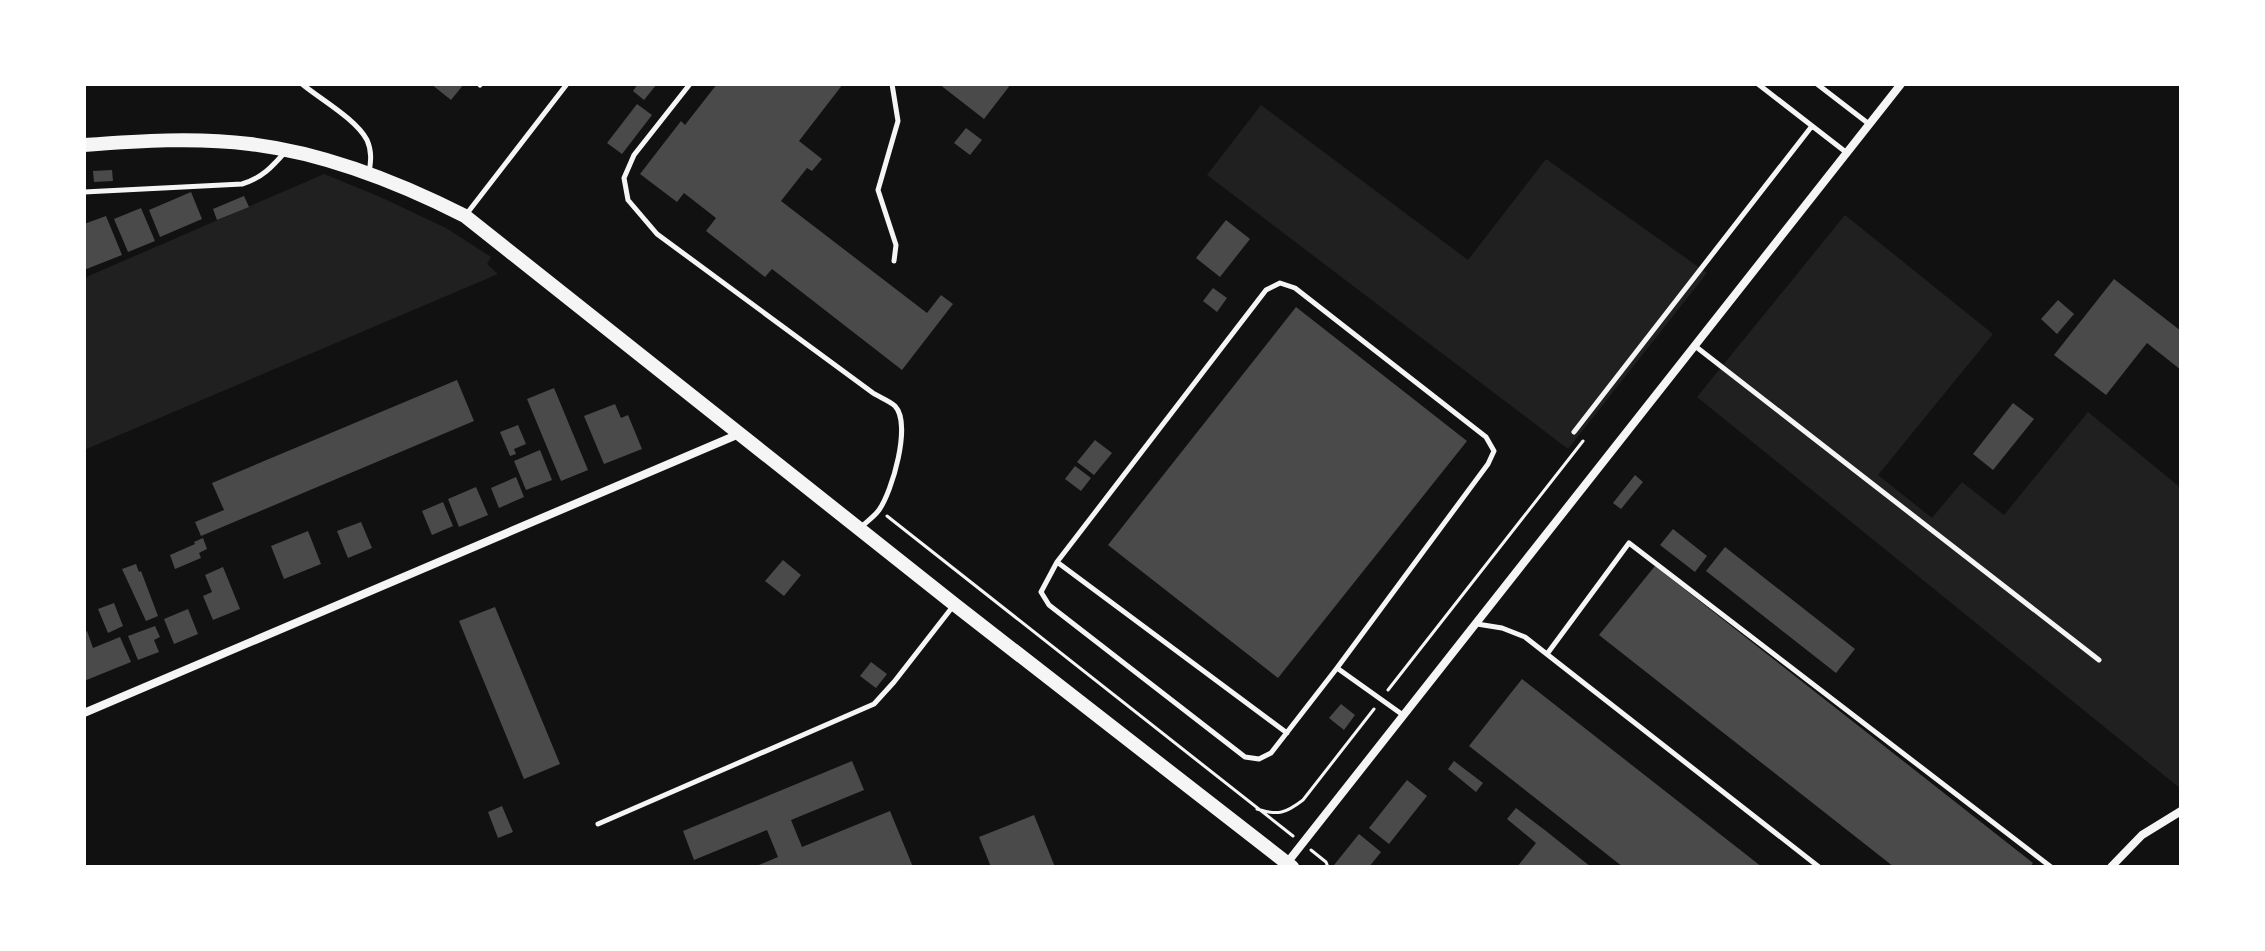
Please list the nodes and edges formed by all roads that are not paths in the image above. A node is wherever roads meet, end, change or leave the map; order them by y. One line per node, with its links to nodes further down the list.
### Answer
1 (302, 84): 13 (lane)
2 (567, 84): 15 (lane)
3 (690, 84): 20 (lane)
4 (892, 84): 16 (lane)
5 (1758, 84): 9 (lane)
6 (1817, 84): 8 (lane)
7 (1901, 84): 8 (street)
8 (1870, 125): 12 (street)
9 (1812, 126): 12 (lane); 18 (lane)
10 (84, 145): 11 (main road)
11 (286, 151): 13 (main road); 14 (lane)
12 (1847, 153): 17 (street)
13 (368, 173): 15 (main road)
14 (84, 192)
15 (465, 216): 19 (main road)
16 (894, 261)
17 (1695, 346): 23 (street); 25 (lane)
18 (1574, 432)
19 (739, 434): 20 (main road); 27 (street)
20 (860, 529): 22 (main road)
21 (1057, 562): 26 (lane); 29 (lane); 29 (lane)
22 (954, 604): 31 (lane); 32 (main road)
23 (1477, 624): 24 (lane); 28 (street)
24 (1547, 654): 33 (lane); 34 (lane)
25 (2099, 660)
26 (1337, 668): 28 (lane); 29 (lane)
27 (84, 713)
28 (1404, 716): 32 (street)
29 (1287, 733)
30 (2181, 811): 35 (street)
31 (598, 824)
32 (1290, 865)
33 (1819, 867)
34 (2051, 867)
35 (2111, 867)

